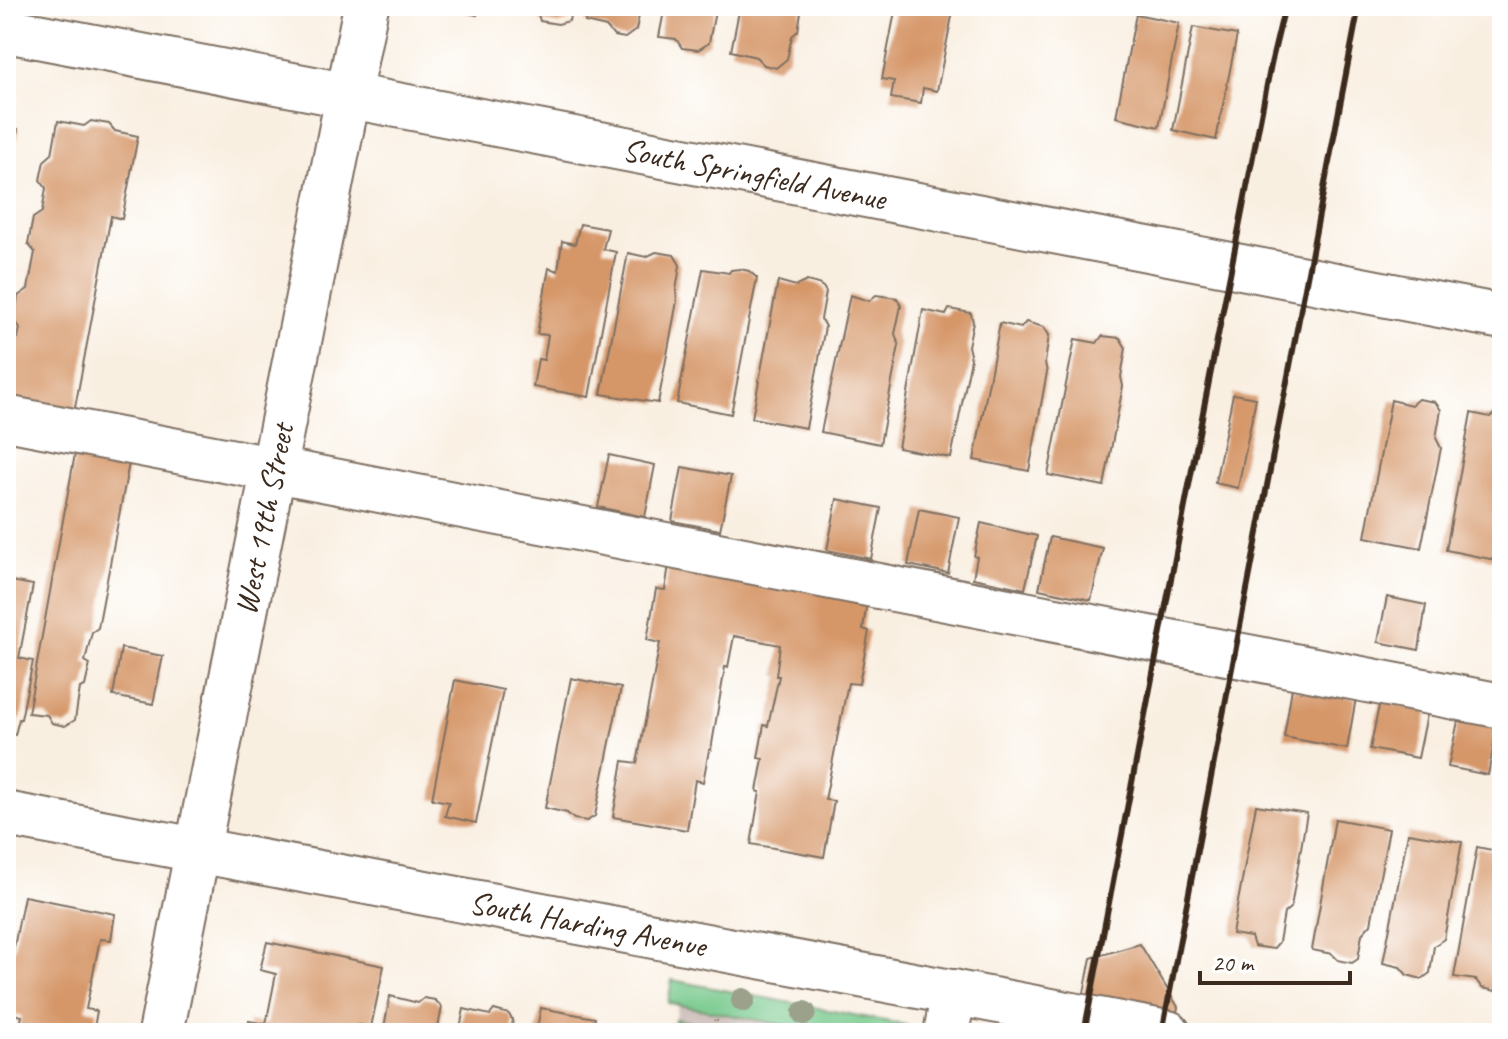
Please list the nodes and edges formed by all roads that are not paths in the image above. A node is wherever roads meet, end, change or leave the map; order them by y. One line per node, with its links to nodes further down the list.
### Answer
1 (366, 6): 3 (street, West 19th Street)
2 (6, 30): 3 (street, South Springfield Avenue)
3 (348, 95): 4 (street, South Springfield Avenue); 6 (street, West 19th Street)
4 (1502, 317)
5 (6, 418): 6 (street)
6 (274, 470): 7 (street); 9 (street, West 19th Street)
7 (1502, 706)
8 (6, 814): 9 (street, South Harding Avenue)
9 (197, 850): 10 (street, South Harding Avenue); 11 (street, West 19th Street)
10 (950, 1013): 12 (street, South Harding Avenue)
11 (161, 1033)
12 (1168, 1033)

